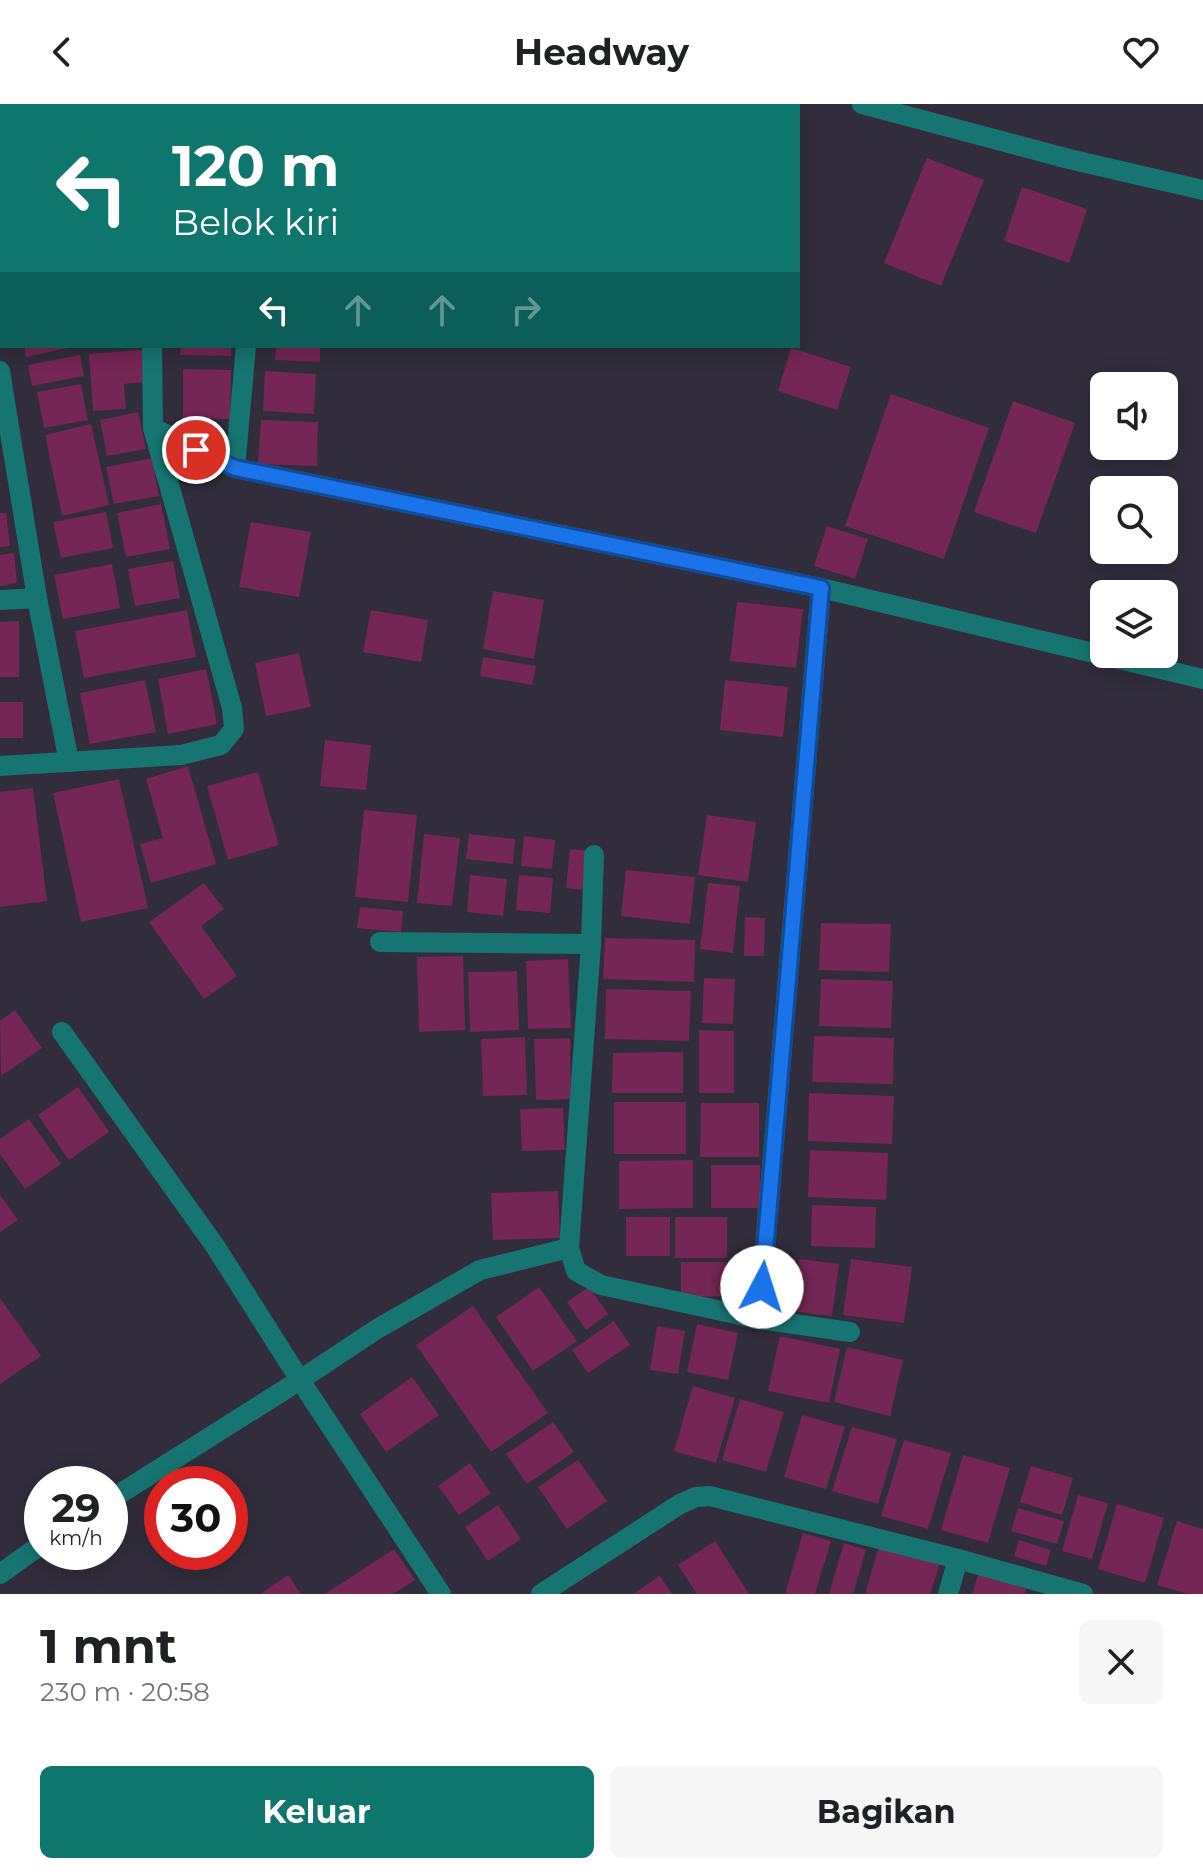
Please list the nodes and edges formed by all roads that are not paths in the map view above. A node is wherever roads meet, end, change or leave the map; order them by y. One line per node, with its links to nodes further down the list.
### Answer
1 (862, 104): 2 (street)
2 (1203, 190)
3 (152, 348): 6 (street)
4 (246, 348): 8 (street)
5 (0, 371): 7 (street)
6 (153, 428): 8 (street); 13 (street)
7 (6, 451): 10 (street)
8 (235, 468): 9 (street)
9 (821, 588): 12 (street); 20 (street)
10 (37, 598): 11 (street); 13 (street)
11 (0, 600)
12 (1203, 679)
13 (69, 762): 14 (street)
14 (0, 766)
15 (594, 855): 17 (street)
16 (380, 942): 17 (street)
17 (591, 944): 19 (street)
18 (62, 1032): 22 (street)
19 (569, 1248): 20 (street); 22 (street)
20 (759, 1319): 21 (street)
21 (850, 1332)
22 (300, 1380): 23 (street); 27 (street)
23 (128, 1489)
24 (24, 1557): 26 (street)
25 (958, 1559): 28 (street); 29 (street); 30 (street)
26 (0, 1574)
27 (441, 1594)
28 (541, 1594)
29 (948, 1594)
30 (1083, 1594)

